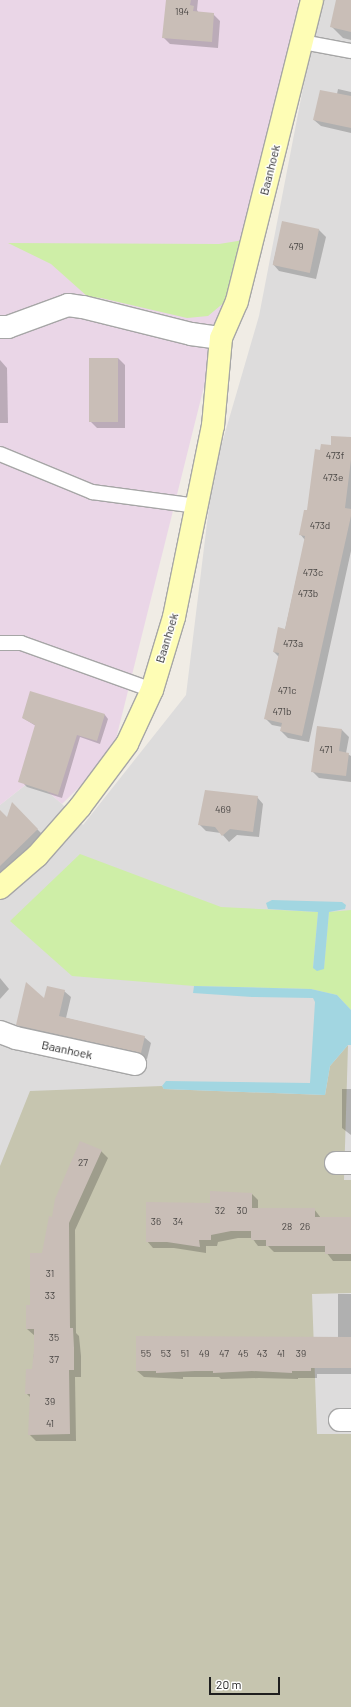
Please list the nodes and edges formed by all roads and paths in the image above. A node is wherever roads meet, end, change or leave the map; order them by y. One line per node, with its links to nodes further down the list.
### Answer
1 (312, 0): 2 (street, Baanhoek)
2 (302, 42): 3 (lane); 5 (street, Baanhoek)
3 (351, 51)
4 (0, 327): 5 (street)
5 (221, 338): 7 (street, Baanhoek)
6 (0, 454): 7 (lane)
7 (197, 506): 9 (street, Baanhoek)
8 (0, 643): 9 (lane)
9 (152, 690): 10 (street, Baanhoek)
10 (0, 888)
11 (0, 1032): 12 (street, Baanhoek)
12 (135, 1064)

